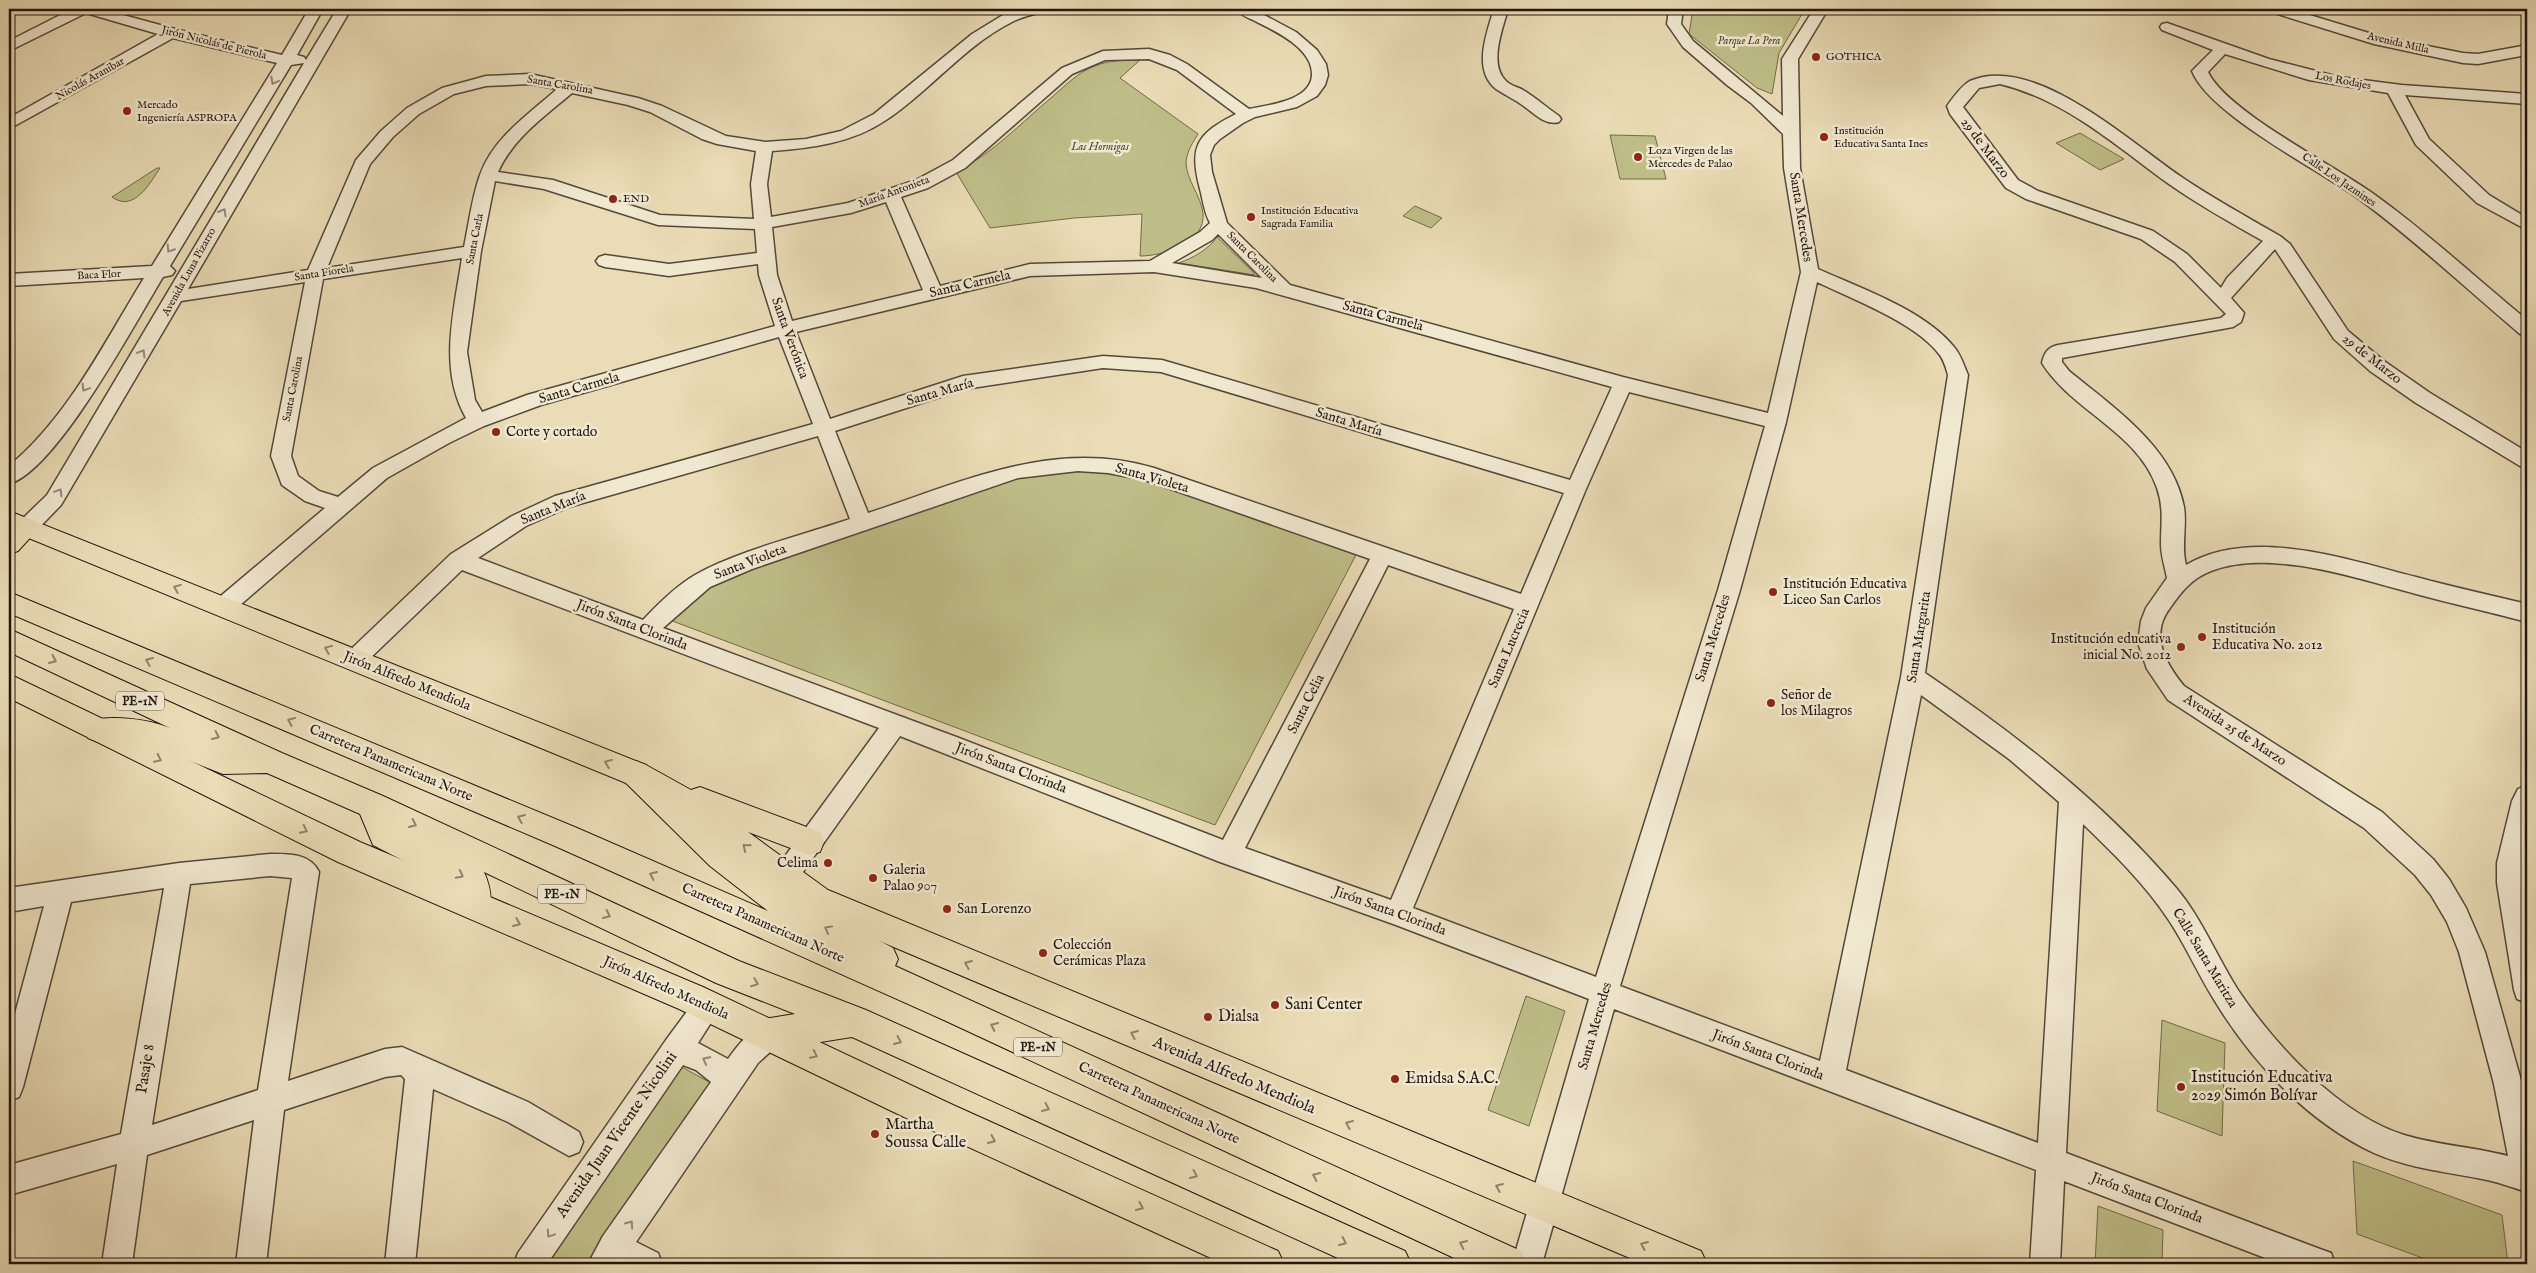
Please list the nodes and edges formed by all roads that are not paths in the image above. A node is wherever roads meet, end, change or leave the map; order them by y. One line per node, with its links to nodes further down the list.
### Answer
1 (84, 9): 11 (street, Jirón Nicolás de Pierola); 12 (street)
2 (316, 9): 16 (street, Avenida Luna Pizarro)
3 (344, 9): 15 (street, Avenida Luna Pizarro)
4 (1036, 9): 26 (street, Santa Carolina)
5 (1243, 9): 22 (street, Santa Carolina)
6 (1501, 9): 23 (street)
7 (1676, 9): 20 (street)
8 (1821, 9): 21 (street, Santa Mercedes)
9 (2276, 9): 14 (street, Avenida Milla)
10 (2167, 27): 13 (street, Los Rodajes)
11 (171, 33): 16 (street, Jirón Nicolás de Pierola); 24 (street, Nicolás Aranibar)
12 (9, 47)
13 (2223, 48): 18 (street, Los Rodajes); 47 (street, Calle Los Jazmines)
14 (2526, 49)
15 (315, 58): 16 (street, Jirón Nicolás de Pierola); 37 (street, Avenida Luna Pizarro, one-way to 15)
16 (286, 60): 38 (street, Avenida Luna Pizarro, one-way to 38)
17 (570, 86): 26 (street, Santa Carolina); 27 (street, Santa Carla); 40 (street, Santa Carolina)
18 (2394, 90): 19 (street, Los Rodajes); 31 (street)
19 (2527, 99)
20 (1757, 100): 21 (street); 25 (street)
21 (1790, 100): 25 (street, Santa Mercedes)
22 (1247, 115): 28 (street, María Antonieta); 29 (street, Santa Carolina)
23 (1553, 119)
24 (9, 124)
25 (1792, 133): 39 (street, Santa Mercedes)
26 (765, 147): 30 (street, Santa Verónica)
27 (488, 175): 30 (street, María Antonieta); 33 (street, Santa Carla)
28 (892, 195): 30 (street, María Antonieta); 43 (street)
29 (1218, 223): 36 (street); 42 (street, Santa Carolina)
30 (761, 224): 34 (street, Santa Verónica)
31 (2527, 225)
32 (2274, 240): 45 (street); 45 (street, 29 de Marzo); 52 (street, 29 de Marzo)
33 (472, 251): 40 (street, Santa Fiorela); 49 (street, Santa Carla)
34 (766, 257): 35 (street); 46 (street, Santa Verónica)
35 (605, 261)
36 (1154, 266): 42 (street, Santa Carmela); 43 (street, Santa Carmela)
37 (189, 270): 38 (street, Baca Flor); 44 (street, Avenida Luna Pizarro)
38 (156, 272): 41 (street, Baca Flor); 53 (street, Avenida Luna Pizarro, one-way to 53)
39 (1810, 272): 50 (street, Santa Mercedes); 68 (street, Santa Margarita)
40 (315, 274): 44 (street, Santa Fiorela); 55 (street, Santa Carolina)
41 (12, 283)
42 (1284, 289): 48 (street, Santa Carmela)
43 (933, 292): 46 (street, Santa Carmela)
44 (177, 296): 57 (street, Avenida Luna Pizarro, one-way to 44)
45 (2220, 297): 60 (street, 29 de Marzo)
46 (785, 329): 49 (street, Santa Carmela); 51 (street, Santa Verónica)
47 (2527, 330)
48 (1623, 384): 50 (street, Santa Carmela); 54 (street, Santa Lucrecia)
49 (477, 421): 55 (street, Santa Carmela)
50 (1776, 422): 86 (street, Santa Mercedes)
51 (823, 428): 54 (street, Santa María); 56 (street, Santa Verónica); 59 (street, Santa María)
52 (2527, 461)
53 (9, 477)
54 (1576, 490): 62 (street, Santa Lucrecia)
55 (341, 506): 63 (street, Santa Carmela)
56 (861, 521): 58 (street, Santa Violeta); 65 (street, Santa Violeta)
57 (15, 531): 63 (main road, Jirón Alfredo Mendiola, one-way to 57)
58 (1382, 554): 62 (street, Santa Violeta); 78 (street, Santa Celia)
59 (459, 560): 65 (street, Jirón Santa Clorinda); 67 (street, Santa María)
60 (2178, 578): 64 (street, Avenida 25 de Marzo); 100 (street, Avenida 25 de Marzo)
61 (9, 602): 88 (main road, Carretera Panamericana Norte / PE-1N, one-way to 61)
62 (1527, 605): 84 (street, Santa Lucrecia)
63 (224, 606): 67 (main road, Jirón Alfredo Mendiola, one-way to 63)
64 (2527, 614)
65 (647, 630): 70 (street, Jirón Santa Clorinda)
66 (9, 640): 72 (main road, PE-1N, one-way to 72)
67 (355, 659): 73 (main road, Jirón Alfredo Mendiola, one-way to 67)
68 (1913, 677): 75 (street, Calle Santa Maritza); 93 (street, Santa Margarita)
69 (9, 685): 71 (main road)
70 (894, 725): 77 (street); 78 (street, Jirón Santa Clorinda)
71 (98, 730): 72 (main road); 83 (main road, Jirón Alfredo Mendiola, one-way to 83)
72 (272, 762): 76 (main road, PE-1N)
73 (642, 777): 77 (main road); 80 (main road, Jirón Alfredo Mendiola, one-way to 73); 88 (main road, one-way to 73)
74 (2527, 796): 85 (street)
75 (2072, 798): 99 (street); 100 (street, Calle Santa Maritza)
76 (372, 805): 83 (main road, one-way to 83); 89 (main road, PE-1N, one-way to 89)
77 (809, 842): 80 (street)
78 (1230, 854): 84 (street, Jirón Santa Clorinda)
79 (179, 874): 81 (street); 96 (street); 98 (street, Pasaje 8)
80 (784, 878): 102 (main road, Avenida Alfredo Mendiola, one-way to 80)
81 (61, 891): 82 (street); 95 (street)
82 (9, 900)
83 (476, 906): 87 (main road, Jirón Alfredo Mendiola, one-way to 87)
84 (1398, 914): 86 (street, Jirón Santa Clorinda)
85 (2527, 990)
86 (1605, 992): 93 (street, Jirón Santa Clorinda); 102 (street, Santa Mercedes)
87 (707, 1007): 90 (main road, Jirón Alfredo Mendiola); 91 (street, Avenida Juan Vicente Nicolini)
88 (958, 1010): 111 (main road, Carretera Panamericana Norte / PE-1N, one-way to 88)
89 (854, 1021): 90 (main road); 110 (main road, PE-1N, one-way to 110)
90 (770, 1034): 94 (street); 109 (main road, one-way to 109)
91 (676, 1050): 94 (street, one-way to 91); 107 (street, Avenida Juan Vicente Nicolini, one-way to 107)
92 (412, 1064): 96 (street); 97 (street); 106 (street)
93 (1830, 1078): 99 (street, Jirón Santa Clorinda)
94 (728, 1082): 103 (street, one-way to 94)
95 (9, 1084)
96 (271, 1098): 98 (street); 105 (street)
97 (570, 1142)
98 (134, 1145): 101 (street); 104 (street, Pasaje 8)
99 (2050, 1161): 114 (street); 115 (street, Jirón Santa Clorinda)
100 (2526, 1176)
101 (9, 1180)
102 (1544, 1206): 112 (street, Santa Mercedes); 113 (main road, Avenida Alfredo Mendiola, one-way to 102)
103 (609, 1255): 108 (street)
104 (117, 1264)
105 (251, 1264)
106 (400, 1264)
107 (529, 1264)
108 (647, 1264)
109 (1265, 1264)
110 (1392, 1264)
111 (1508, 1264)
112 (1527, 1264)
113 (1688, 1264)
114 (2045, 1264)
115 (2320, 1264)

